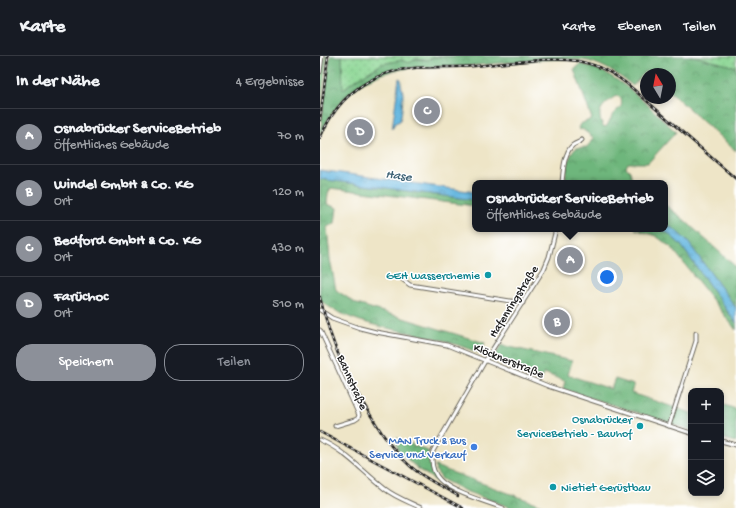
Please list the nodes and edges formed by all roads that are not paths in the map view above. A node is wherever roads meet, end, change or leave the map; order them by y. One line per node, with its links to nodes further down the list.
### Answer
1 (322, 56): 2 (street)
2 (320, 72)
3 (582, 140): 4 (street)
4 (562, 180)
5 (556, 232): 7 (street, Hafenringstraße)
6 (402, 279): 7 (street)
7 (523, 303): 11 (street, Hafenringstraße)
8 (320, 310): 11 (street, Klöcknerstraße)
9 (320, 330): 12 (street, Bahnstraße)
10 (696, 333): 13 (street)
11 (485, 361): 13 (street, Klöcknerstraße); 19 (street, Hafenringstraße)
12 (335, 426)
13 (668, 426): 14 (street, Klöcknerstraße)
14 (688, 432)
15 (320, 440): 18 (street)
16 (724, 442): 17 (street)
17 (736, 446)
18 (421, 508)
19 (503, 508)

